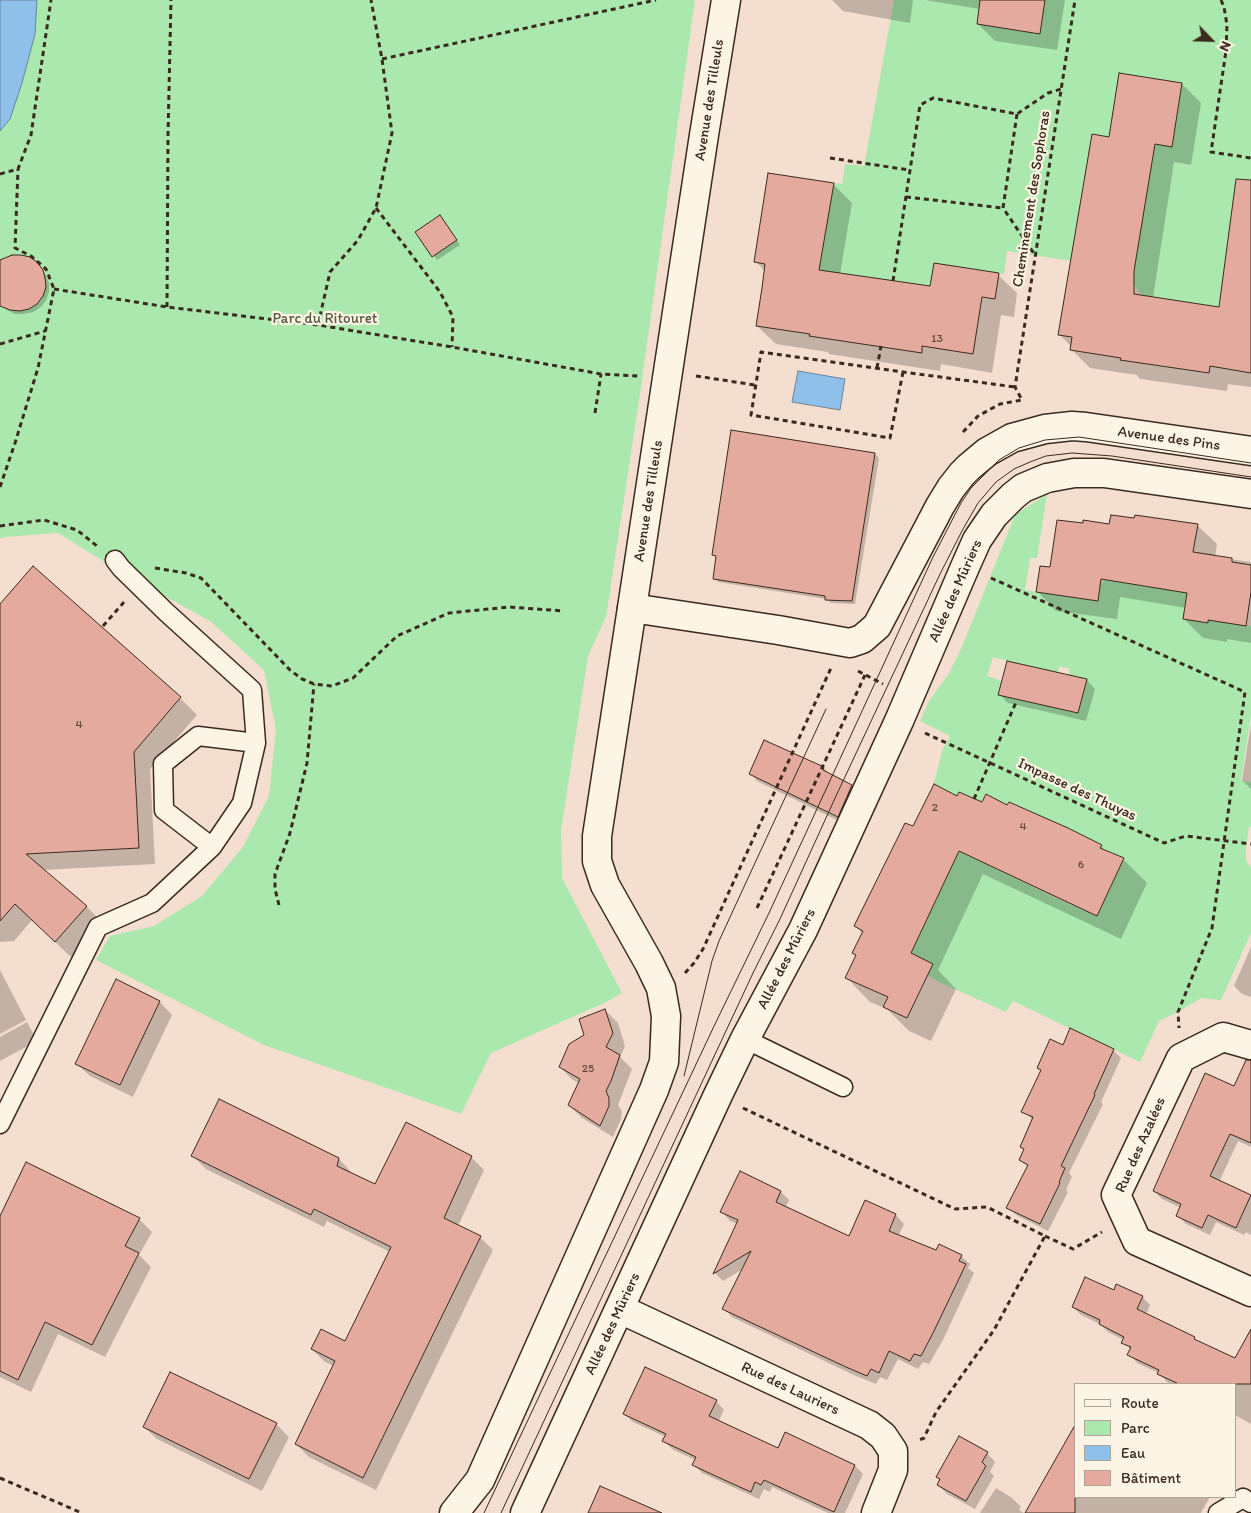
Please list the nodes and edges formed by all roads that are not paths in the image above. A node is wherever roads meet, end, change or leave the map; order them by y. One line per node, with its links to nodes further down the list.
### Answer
1 (726, 0): 5 (street, Avenue des Tilleuls)
2 (1251, 451): 5 (street, Avenue des Pins)
3 (1251, 494): 8 (street, Allée des Mûriers)
4 (115, 560): 6 (lane)
5 (632, 608): 15 (street, Avenue des Tilleuls)
6 (256, 744): 7 (lane); 7 (lane)
7 (212, 847): 11 (lane)
8 (745, 1039): 10 (lane); 13 (street, Allée des Mûriers)
9 (1251, 1045): 12 (street, Rue des Azalées)
10 (842, 1087)
11 (0, 1124)
12 (1251, 1292)
13 (620, 1309): 16 (street, Allée des Mûriers); 17 (street, Rue des Lauriers)
14 (1251, 1503): 18 (lane)
15 (454, 1513)
16 (525, 1513)
17 (876, 1513)
18 (1218, 1513)

